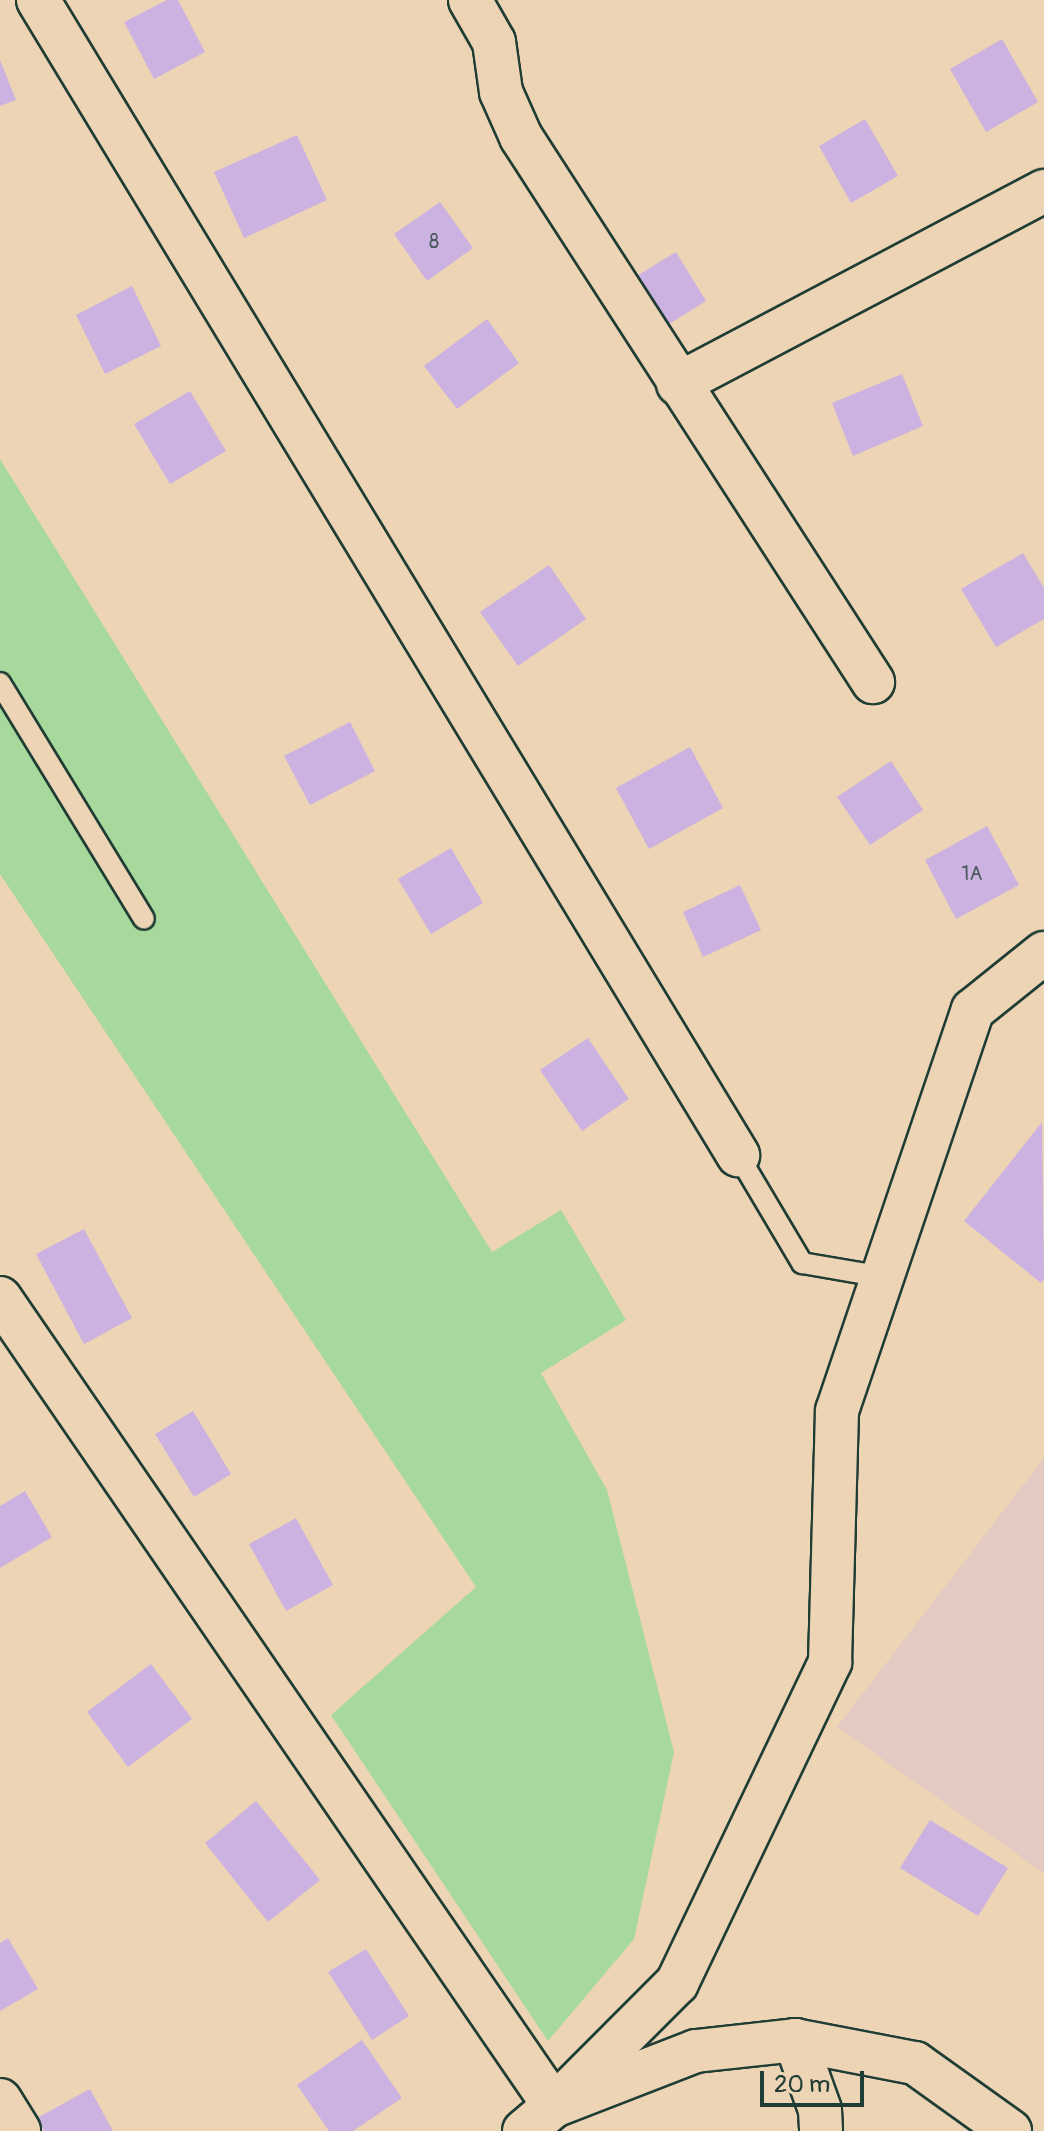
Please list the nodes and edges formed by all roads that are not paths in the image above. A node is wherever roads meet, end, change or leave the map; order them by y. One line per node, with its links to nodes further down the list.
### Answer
1 (38, 0): 9 (street)
2 (470, 0): 4 (street)
3 (1044, 191): 4 (street)
4 (678, 384): 5 (street)
5 (873, 682)
6 (0, 683): 7 (lane)
7 (144, 919)
8 (1044, 953): 10 (street)
9 (738, 1155): 10 (lane)
10 (883, 1277): 14 (street)
11 (0, 1298): 14 (street)
12 (795, 2040): 14 (street); 16 (street); 17 (street)
13 (0, 2100): 15 (street)
14 (539, 2118)
15 (19, 2131)
16 (821, 2131)
17 (1010, 2131)

